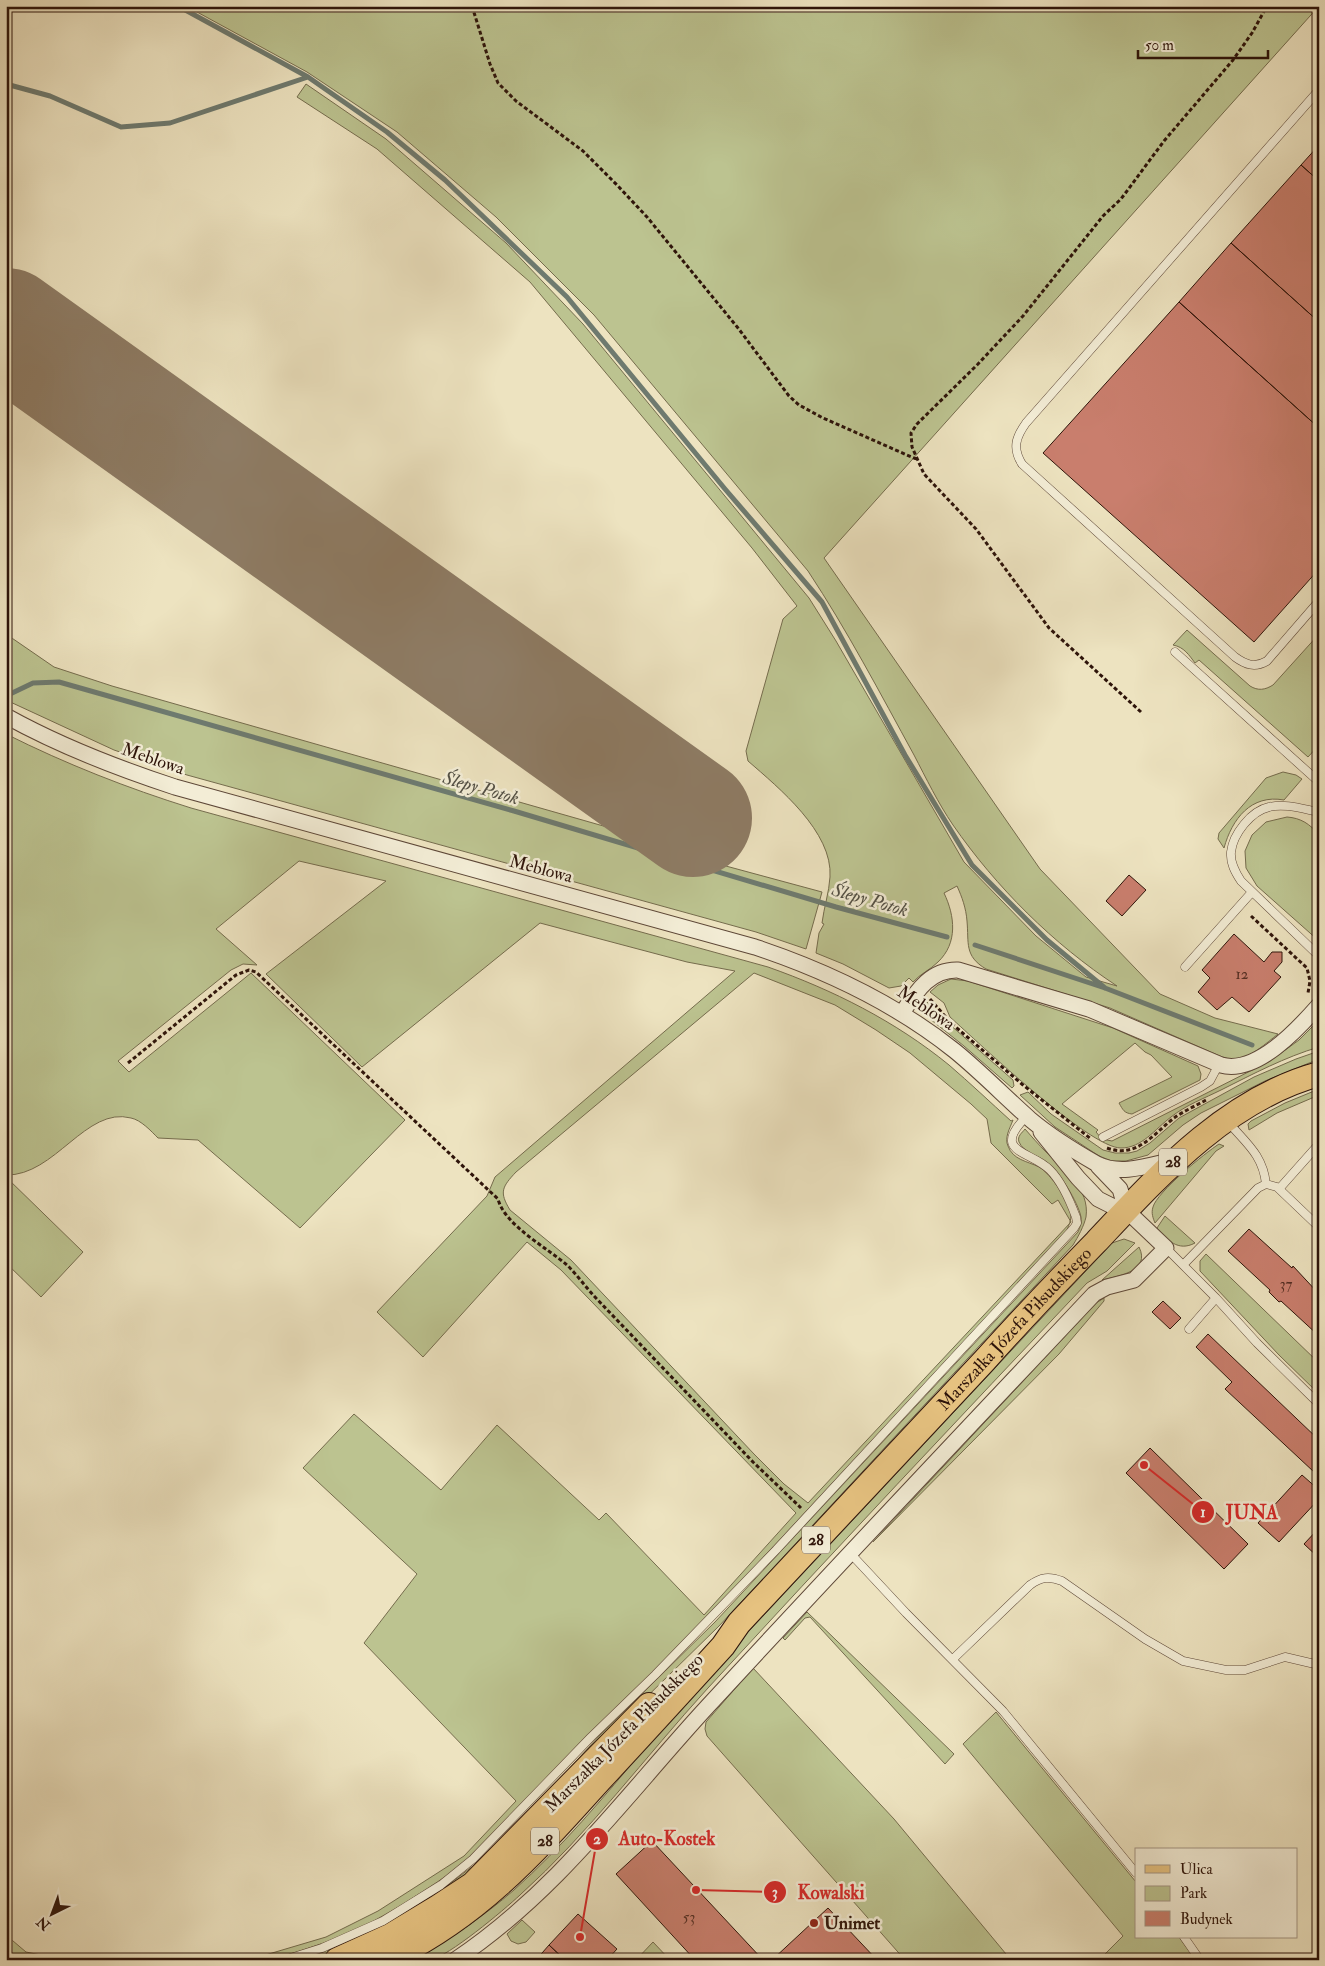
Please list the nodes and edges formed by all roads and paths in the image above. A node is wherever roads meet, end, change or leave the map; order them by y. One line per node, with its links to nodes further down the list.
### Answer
1 (472, 6): 3 (path)
2 (1319, 90): 4 (lane)
3 (916, 459)
4 (1319, 602)
5 (1176, 652): 7 (lane)
6 (6, 716): 16 (street, Meblowa)
7 (1319, 782)
8 (1319, 812): 9 (lane)
9 (1252, 892): 11 (lane); 12 (lane)
10 (1251, 916): 14 (path)
11 (1319, 956)
12 (1185, 967)
13 (927, 996): 24 (path)
14 (1304, 998)
15 (1319, 1004): 18 (street)
16 (902, 1013): 18 (street); 21 (street, Meblowa)
17 (128, 1063): 38 (path)
18 (1219, 1064): 23 (lane)
19 (1319, 1074): 22 (main road, Marszałka Józefa Piłsudskiego / 28)
20 (1208, 1099): 26 (path)
21 (1030, 1119): 28 (street, Meblowa); 31 (street, Meblowa); 38 (lane)
22 (1226, 1120): 27 (main road, Marszałka Józefa Piłsudskiego / 28); 29 (lane)
23 (1103, 1137)
24 (1097, 1143)
25 (1319, 1144): 30 (lane)
26 (1103, 1146)
27 (1174, 1160): 28 (street, Meblowa); 31 (main road, Marszałka Józefa Piłsudskiego / 28)
28 (1097, 1164): 31 (street, Meblowa)
29 (1266, 1184): 30 (lane); 34 (lane)
30 (1279, 1189): 32 (lane)
31 (1126, 1210): 33 (street); 40 (main road, Marszałka Józefa Piłsudskiego / 28)
32 (1319, 1227)
33 (1166, 1248): 34 (lane); 39 (street)
34 (1182, 1265): 35 (lane)
35 (1216, 1298): 36 (lane); 37 (lane)
36 (1189, 1330)
37 (1319, 1404)
38 (808, 1516): 45 (lane)
39 (850, 1553): 41 (lane); 48 (street)
40 (739, 1623): 46 (main road, Marszałka Józefa Piłsudskiego / 28); 47 (main road, Marszałka Józefa Piłsudskiego / 28)
41 (953, 1659): 42 (lane); 43 (lane)
42 (1319, 1665)
43 (1135, 1872)
44 (1185, 1938): 49 (lane)
45 (284, 1960)
46 (337, 1960)
47 (387, 1960)
48 (455, 1960)
49 (1200, 1960)

